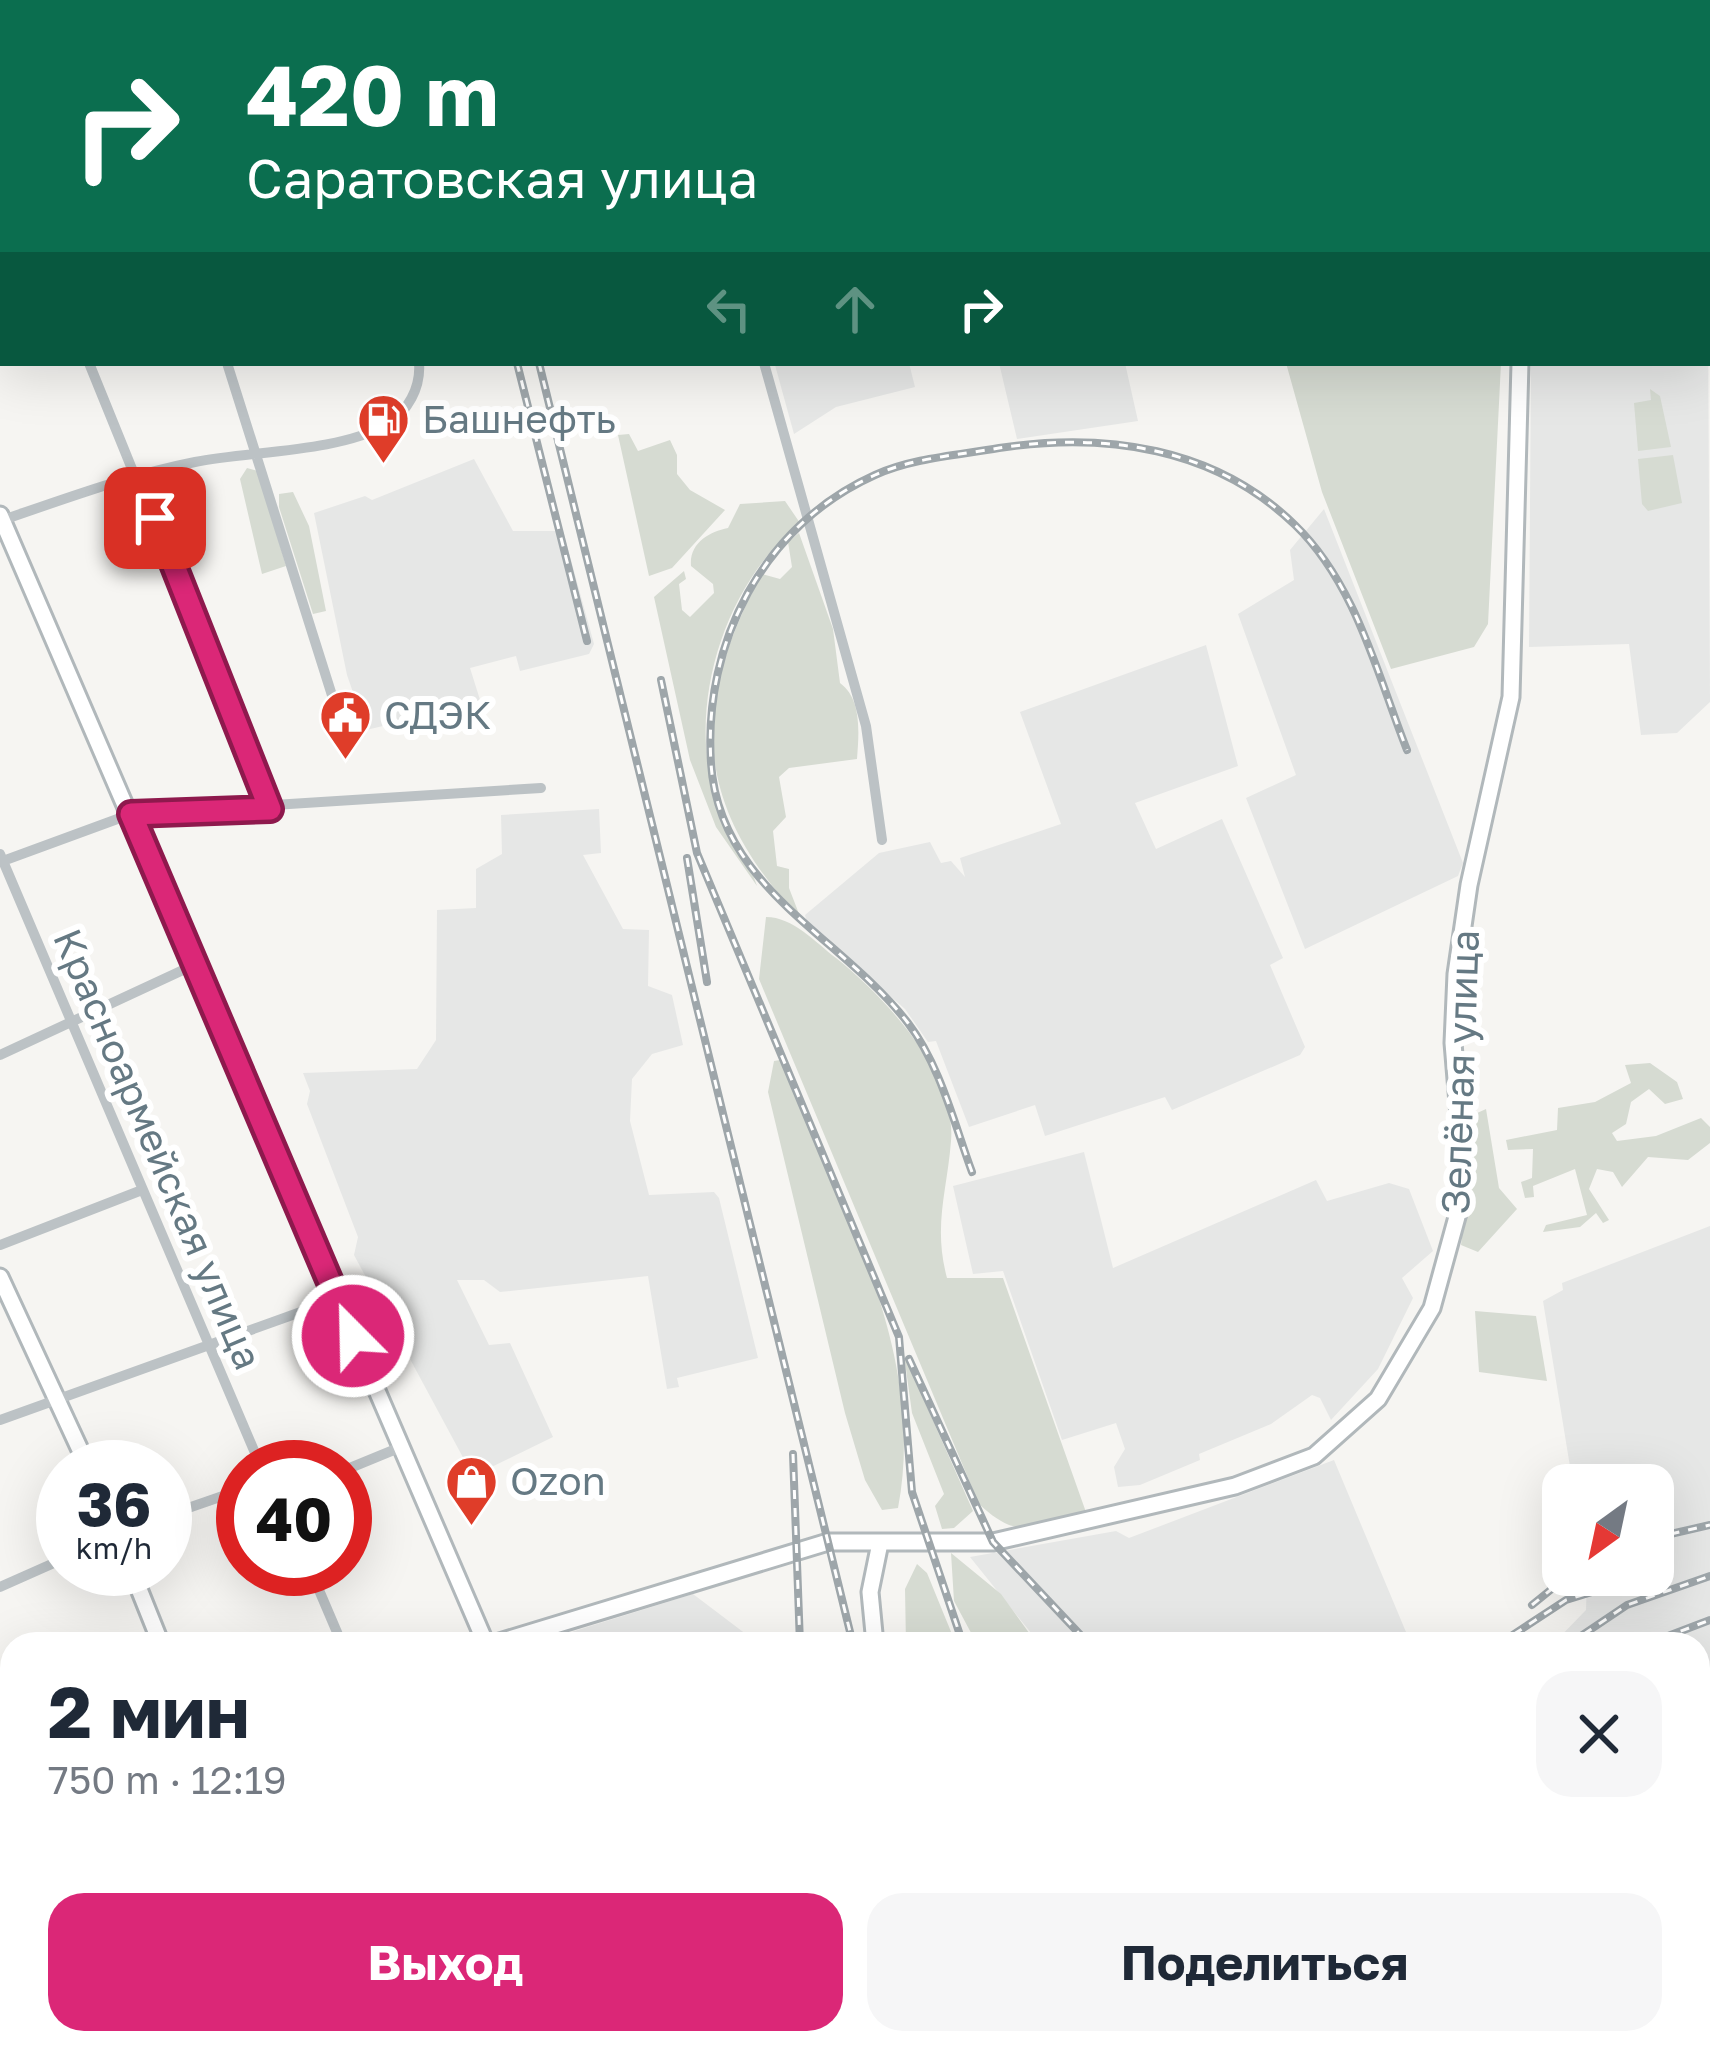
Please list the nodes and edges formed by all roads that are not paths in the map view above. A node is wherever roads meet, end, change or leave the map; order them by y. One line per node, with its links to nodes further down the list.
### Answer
1 (90, 366): 7 (street)
2 (228, 366): 6 (street)
3 (419, 366): 6 (street)
4 (765, 366): 13 (street)
5 (1520, 366): 29 (street, Зелёная улица)
6 (260, 455): 7 (street); 9 (street)
7 (139, 476): 8 (street); 11 (street)
8 (1, 518): 12 (street)
9 (342, 727)
10 (541, 788): 11 (street)
11 (270, 809): 12 (street)
12 (131, 814): 14 (street); 15 (street)
13 (882, 840)
14 (1, 859): 16 (street, Красноармейская улица)
15 (196, 964): 16 (street); 21 (street)
16 (71, 1019): 17 (street); 18 (street, Красноармейская улица)
17 (0, 1055)
18 (142, 1190): 19 (street); 22 (street, Красноармейская улица)
19 (0, 1245)
20 (0, 1277): 23 (street)
21 (337, 1300): 22 (street); 27 (street)
22 (210, 1346): 23 (street); 26 (street, Красноармейская улица)
23 (59, 1401): 24 (street); 25 (street)
24 (0, 1420)
25 (76, 1440)
26 (250, 1440)
27 (401, 1447): 28 (street); 36 (street)
28 (372, 1459)
29 (880, 1543): 37 (street, Зелёная улица); 38 (street)
30 (36, 1571): 31 (street)
31 (0, 1587)
32 (142, 1596): 34 (street)
33 (322, 1596): 35 (street)
34 (156, 1632)
35 (337, 1632)
36 (484, 1632)
37 (528, 1632)
38 (874, 1632)

